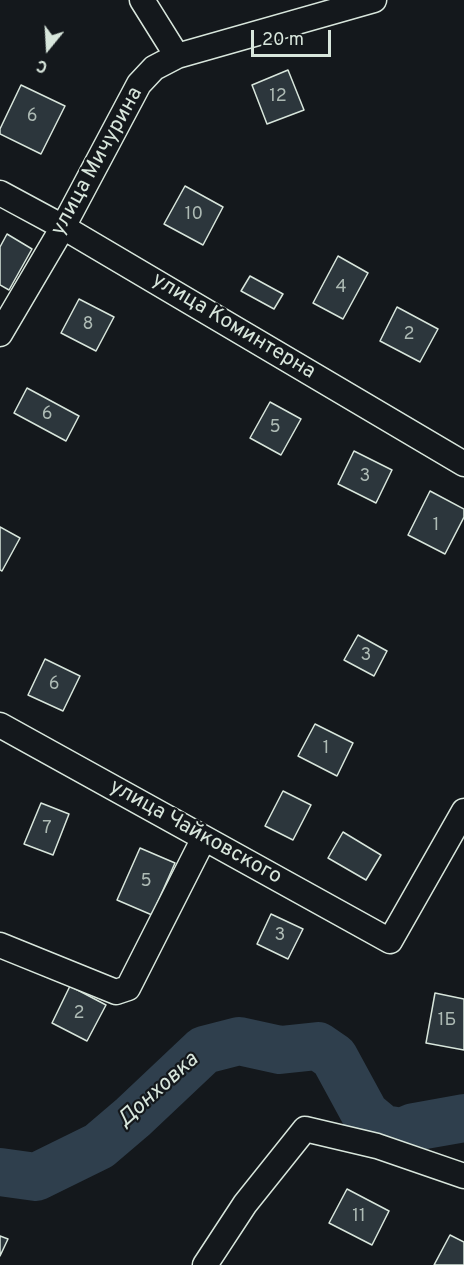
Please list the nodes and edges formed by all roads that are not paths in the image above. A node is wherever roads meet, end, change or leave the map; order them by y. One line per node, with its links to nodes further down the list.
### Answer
1 (142, 0): 3 (street)
2 (374, 0): 3 (street, улица Мичурина)
3 (177, 56): 5 (street, улица Мичурина)
4 (0, 193): 5 (street, улица Коминтерна)
5 (63, 226): 6 (street, улица Мичурина); 7 (street, улица Коминтерна)
6 (0, 333)
7 (464, 464)
8 (0, 726): 10 (street, улица Чайковского)
9 (464, 811): 10 (street, улица Чайковского)
10 (204, 838): 11 (street)
11 (0, 945)
12 (464, 1176): 13 (street)
13 (205, 1265)

